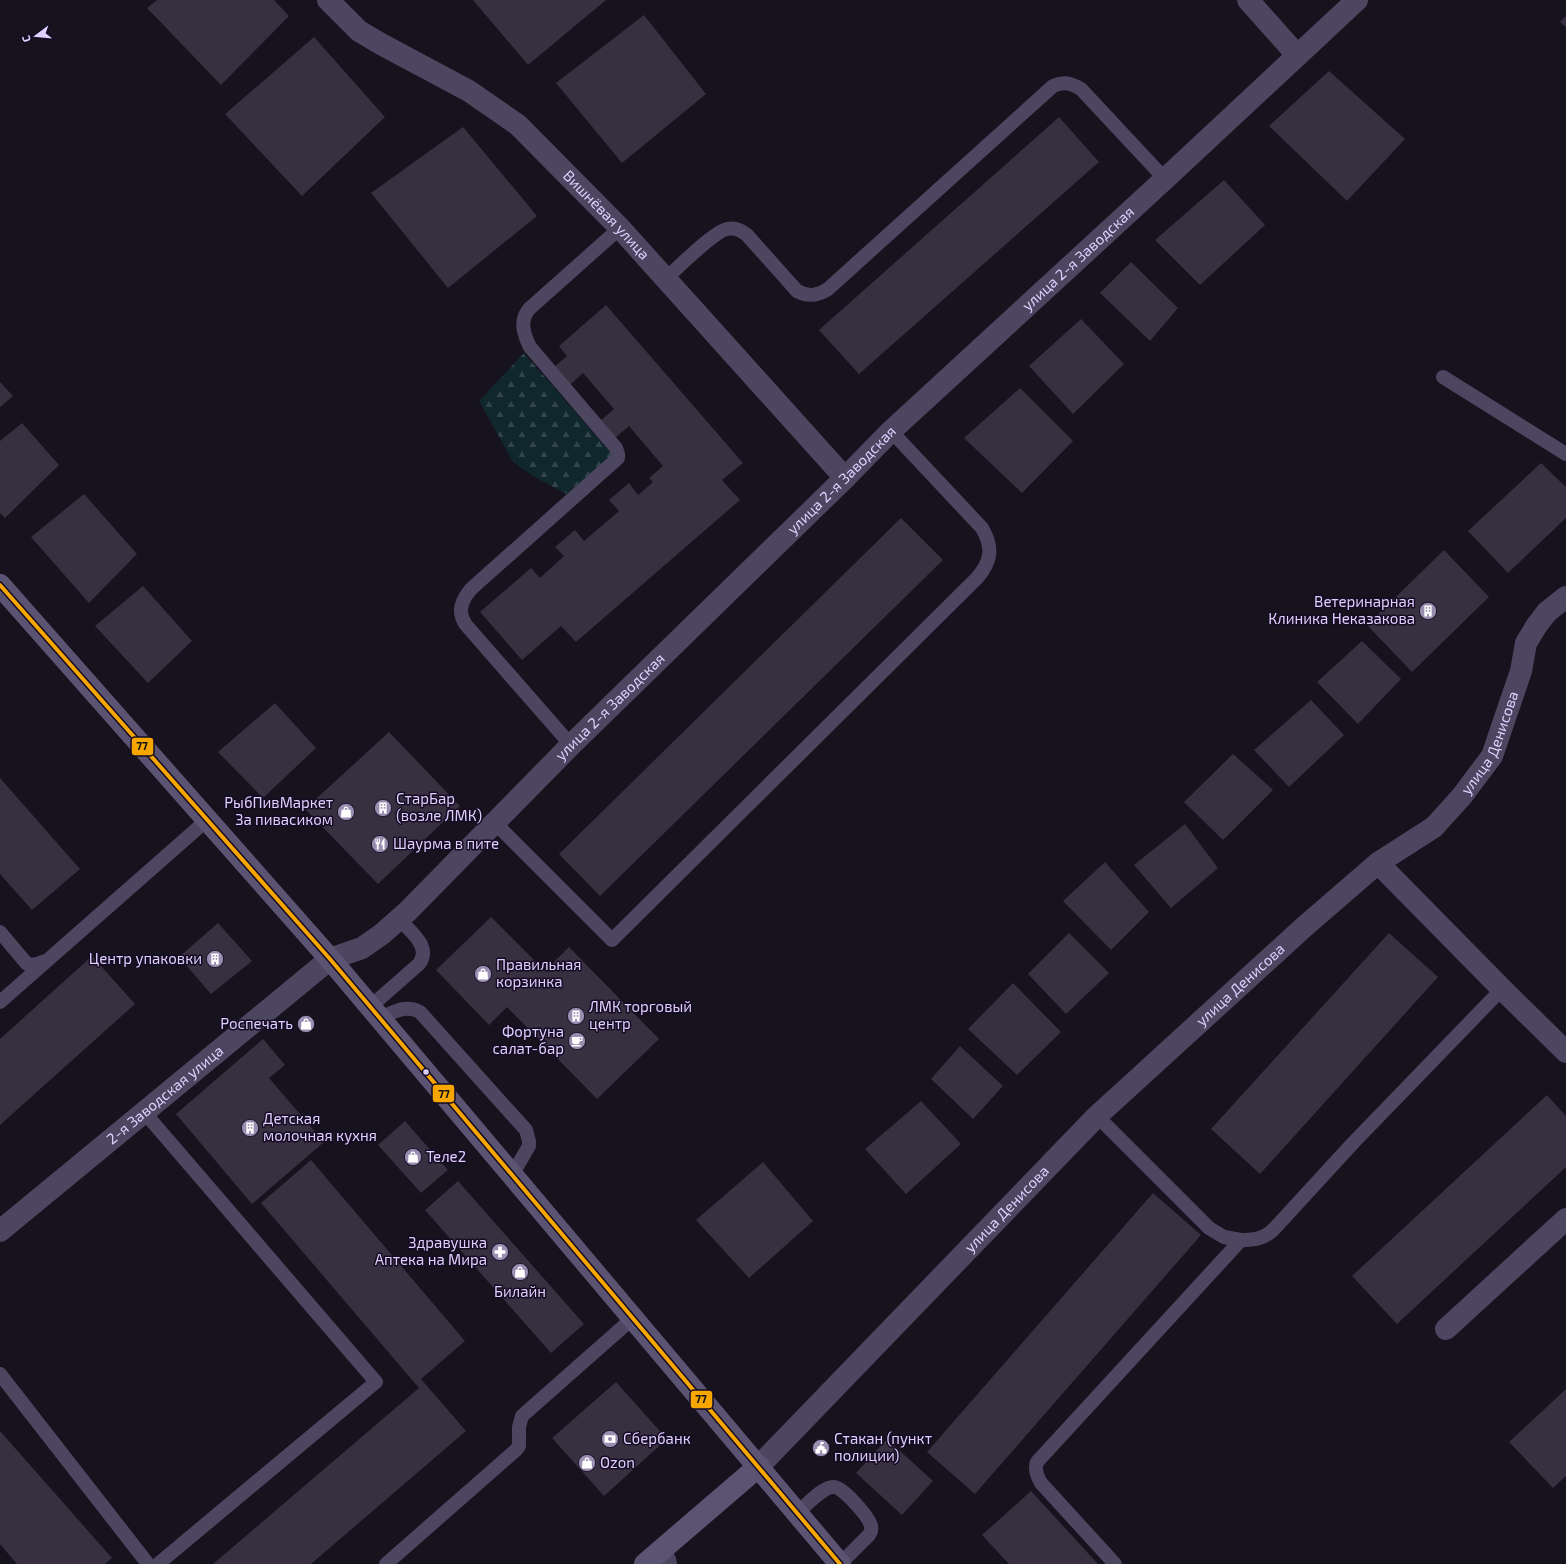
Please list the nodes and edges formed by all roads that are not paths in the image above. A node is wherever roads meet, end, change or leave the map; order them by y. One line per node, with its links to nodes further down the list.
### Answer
1 (328, 0): 6 (street, Вишнёвая улица)
2 (1248, 0): 4 (street)
3 (1357, 0): 4 (street, улица 2-я Заводская)
4 (1297, 55): 5 (street, улица 2-я Заводская)
5 (1165, 179): 7 (lane); 9 (street, улица 2-я Заводская)
6 (620, 228): 7 (street, Вишнёвая улица); 14 (lane)
7 (666, 278): 11 (street, Вишнёвая улица)
8 (1444, 377): 10 (lane)
9 (890, 431): 11 (street, улица 2-я Заводская); 16 (lane)
10 (1566, 454)
11 (845, 478): 14 (street, улица 2-я Заводская)
12 (0, 585): 15 (street)
13 (1566, 597): 17 (street, улица Денисова)
14 (572, 745): 16 (street, улица 2-я Заводская)
15 (207, 820): 20 (lane); 21 (street)
16 (495, 823): 18 (street, улица 2-я Заводская)
17 (1378, 863): 22 (street); 27 (street, улица Денисова)
18 (399, 919): 21 (street, улица 2-я Заводская); 24 (lane)
19 (0, 932): 20 (lane)
20 (52, 957): 23 (lane)
21 (330, 959): 24 (street); 26 (street, 2-я Заводская улица)
22 (1502, 989): 25 (street); 31 (lane)
23 (0, 1002)
24 (375, 1012): 28 (street); 28 (lane)
25 (1566, 1052)
26 (144, 1112): 30 (street, 2-я Заводская улица); 39 (lane)
27 (1097, 1116): 31 (lane); 35 (street, улица Денисова)
28 (512, 1175): 32 (street)
29 (1566, 1219): 33 (street)
30 (0, 1231)
31 (1241, 1240): 43 (lane)
32 (633, 1318): 35 (street); 40 (lane)
33 (1446, 1329)
34 (0, 1374): 38 (lane)
35 (759, 1466): 36 (street); 37 (street, улица Денисова)
36 (797, 1513): 42 (street); 42 (lane)
37 (666, 1557): 41 (street, улица Денисова)
38 (148, 1564)
39 (158, 1564)
40 (386, 1564)
41 (645, 1564)
42 (840, 1564)
43 (1115, 1564)

